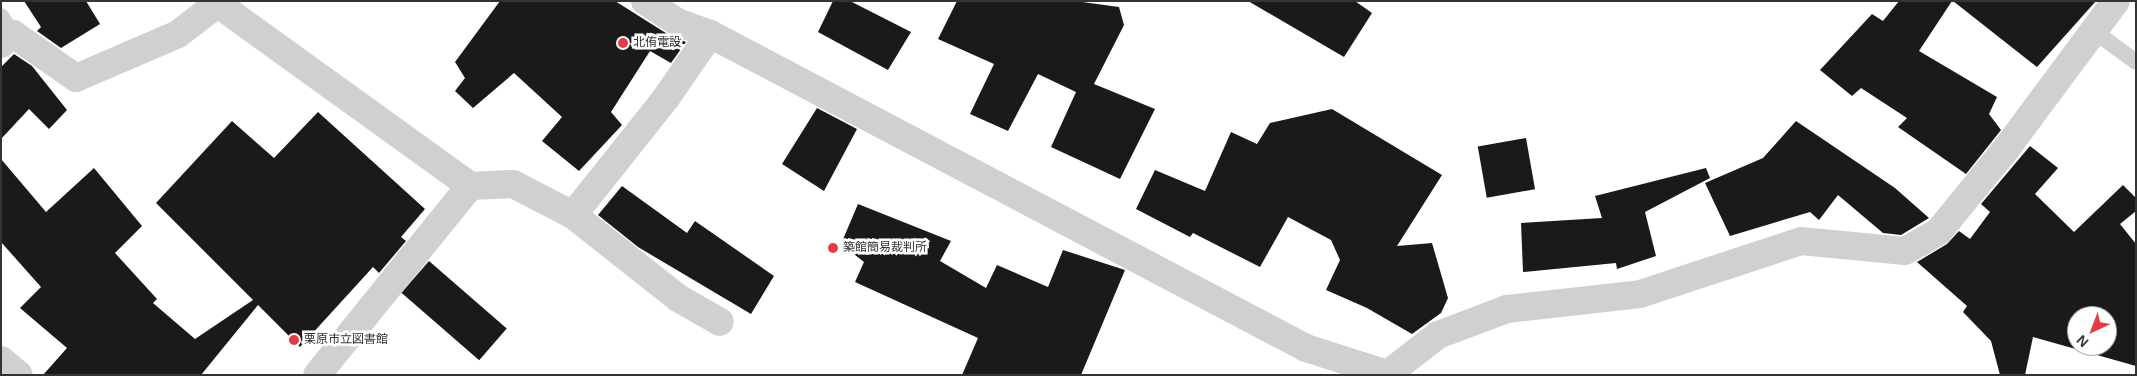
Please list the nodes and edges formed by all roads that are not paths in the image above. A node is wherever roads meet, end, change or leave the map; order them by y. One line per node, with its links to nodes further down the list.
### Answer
1 (646, 1): 6 (street)
2 (2116, 1): 4 (street)
3 (219, 2): 5 (street); 8 (street)
4 (2094, 31): 7 (lane); 12 (street)
5 (5, 32)
6 (710, 34): 9 (street); 12 (street)
7 (2136, 62)
8 (470, 186): 9 (street); 14 (street)
9 (573, 215): 10 (street)
10 (720, 322)
11 (1, 360): 13 (street)
12 (1389, 374)
13 (19, 375)
14 (317, 375)

